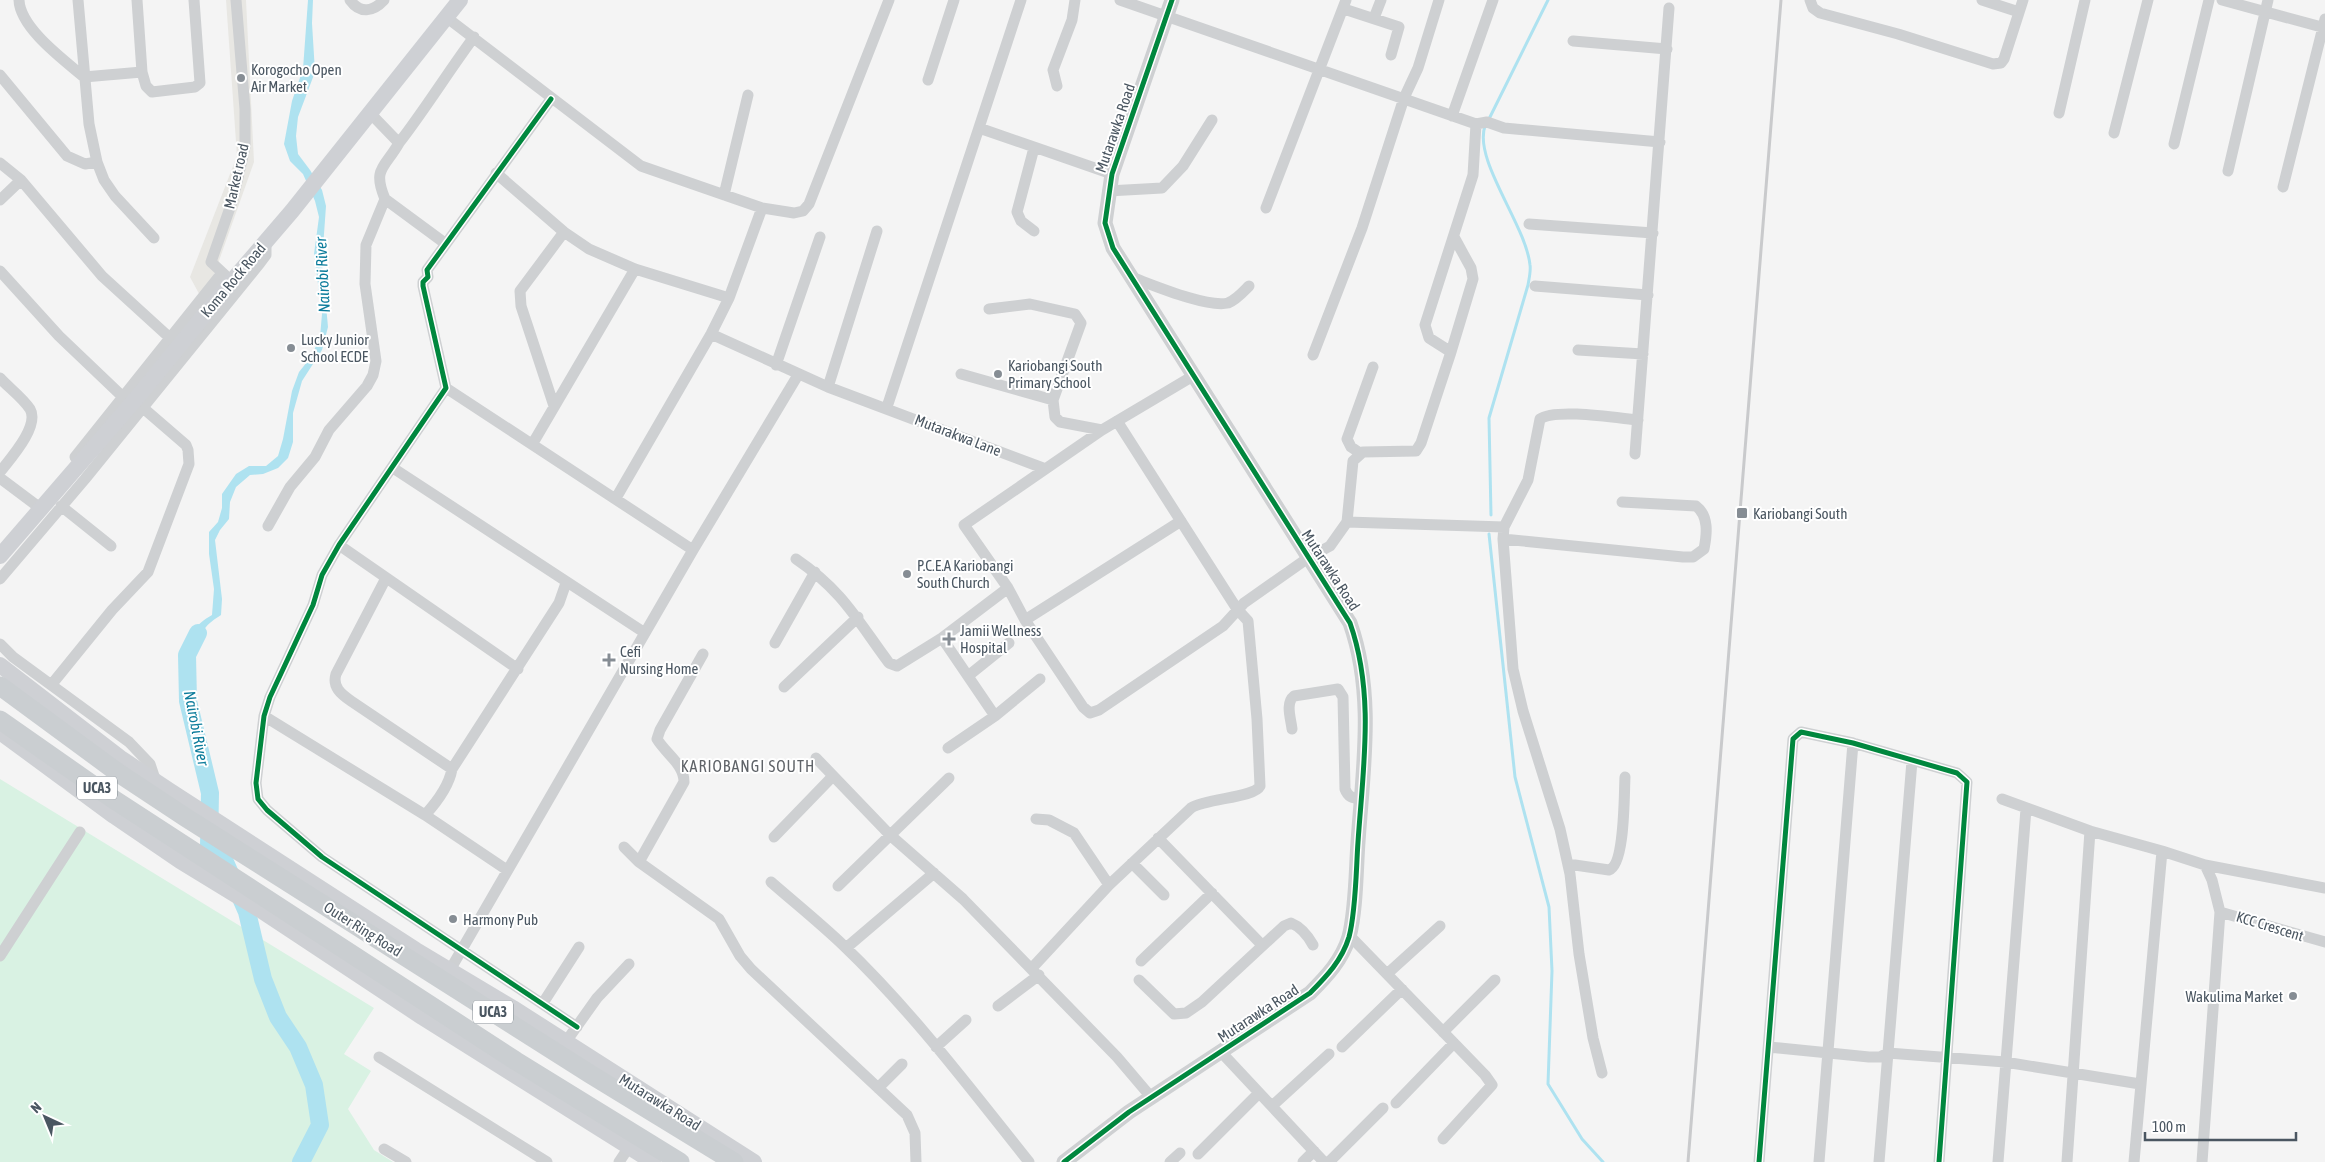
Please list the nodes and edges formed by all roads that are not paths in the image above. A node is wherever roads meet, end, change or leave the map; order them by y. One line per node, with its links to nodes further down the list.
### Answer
1 (19, 0): 40 (street)
2 (78, 0): 40 (street)
3 (137, 0): 38 (street)
4 (194, 0): 38 (street)
5 (236, 0): 82 (street, Market road)
6 (350, 0): 7 (street)
7 (384, 0)
8 (460, 0): 30 (main road, Koma Rock Road)
9 (889, 0): 68 (street)
10 (954, 0): 41 (street)
11 (1021, 0): 51 (street)
12 (1075, 0): 42 (street)
13 (1120, 0): 29 (street)
14 (1172, 0): 29 (street, Mutarawka Road)
15 (1381, 0): 31 (street)
16 (1439, 0): 45 (street)
17 (1493, 0): 48 (street)
18 (1810, 0): 28 (street)
19 (1982, 0): 28 (street)
20 (2022, 0): 28 (street)
21 (2085, 0): 46 (street)
22 (2148, 0): 52 (street)
23 (2209, 0): 55 (street)
24 (2222, 0): 26 (street)
25 (1345, 5): 31 (street); 37 (street)
26 (2266, 5): 32 (street); 59 (street)
27 (1669, 8): 35 (street)
28 (2019, 12)
29 (1166, 16): 37 (street); 61 (street, Mutarawka Road)
30 (446, 17): 33 (street); 47 (main road, Koma Rock Road)
31 (1374, 18): 36 (street)
32 (2324, 25): 63 (street)
33 (474, 37): 44 (street); 54 (street)
34 (1573, 40): 35 (street)
35 (1666, 50): 53 (street)
36 (1391, 55)
37 (1318, 69): 45 (street); 69 (street)
38 (142, 72): 40 (street)
39 (0, 75): 57 (street)
40 (84, 77): 57 (street)
41 (928, 80)
42 (1057, 86)
43 (748, 95): 65 (street)
44 (551, 98): 60 (street); 65 (street)
45 (1404, 98): 48 (street); 96 (street)
46 (2059, 113)
47 (370, 114): 54 (street); 78 (main road, Koma Rock Road)
48 (1452, 116): 50 (street)
49 (1212, 120): 64 (street)
50 (1476, 124): 53 (street); 76 (street)
51 (979, 128): 56 (street); 109 (street)
52 (2114, 133)
53 (1660, 142): 74 (street)
54 (399, 143): 66 (street)
55 (2174, 144)
56 (1034, 148): 61 (street); 72 (street)
57 (97, 162): 77 (street)
58 (0, 163): 62 (street)
59 (2228, 171)
60 (496, 173): 73 (street); 79 (street)
61 (1112, 174): 64 (street, Mutarawka Road)
62 (21, 180): 67 (street); 92 (street)
63 (2282, 187)
64 (1108, 191): 83 (street, Mutarawka Road)
65 (724, 195): 68 (street)
66 (385, 199): 79 (street); 126 (street)
67 (0, 200)
68 (762, 208): 89 (street)
69 (1266, 208)
70 (1529, 224): 74 (street)
71 (877, 231): 103 (street)
72 (1034, 231)
73 (564, 232): 80 (street); 107 (street)
74 (1653, 233): 88 (street)
75 (820, 237): 97 (street)
76 (1454, 237): 94 (street); 94 (street)
77 (154, 238)
78 (266, 241): 82 (main road, Koma Rock Road); 108 (street)
79 (446, 244): 104 (street)
80 (635, 269): 89 (street); 107 (street)
81 (0, 271): 84 (street)
82 (227, 277): 92 (street); 133 (main road, Koma Rock Road)
83 (1131, 277): 85 (street); 101 (street, Mutarawka Road)
84 (9, 280): 87 (street); 105 (street)
85 (1249, 286)
86 (1535, 286): 88 (street)
87 (0, 289)
88 (1648, 295): 95 (street)
89 (729, 298): 91 (street)
90 (989, 309): 106 (street)
91 (710, 334): 97 (street, Mutarakwa Lane); 120 (street)
92 (170, 338): 105 (street)
93 (1578, 350): 95 (street)
94 (1451, 352): 114 (street)
95 (1643, 354): 110 (street)
96 (1313, 355)
97 (776, 365): 100 (street, Mutarakwa Lane)
98 (1373, 367): 114 (street)
99 (961, 374): 106 (street)
100 (798, 375): 103 (street, Mutarakwa Lane); 132 (street)
101 (1192, 376): 111 (street); 134 (street, Mutarawka Road)
102 (0, 378): 118 (street)
103 (828, 387): 109 (street, Mutarakwa Lane)
104 (446, 388): 113 (street); 116 (street)
105 (124, 398): 122 (street)
106 (1053, 400): 112 (street)
107 (554, 406): 113 (street)
108 (142, 407): 123 (street); 154 (street)
109 (886, 407): 117 (street, Mutarakwa Lane)
110 (1638, 420): 115 (street); 127 (street)
111 (1117, 421): 112 (street); 124 (street)
112 (1102, 430): 117 (street)
113 (533, 443): 120 (street)
114 (1360, 453): 125 (street)
115 (1635, 454)
116 (393, 468): 129 (street); 139 (street)
117 (1044, 468): 140 (street)
118 (0, 472)
119 (0, 478): 122 (street)
120 (616, 498): 132 (street)
121 (1622, 502): 128 (street)
122 (36, 505): 131 (street)
123 (61, 506): 130 (street); 138 (street)
124 (1181, 521): 141 (street); 143 (street)
125 (1347, 522): 127 (street); 134 (street)
126 (268, 526)
127 (1504, 527): 128 (street)
128 (1503, 539): 187 (street)
129 (339, 545): 137 (street); 157 (street)
130 (112, 546)
131 (0, 547)
132 (693, 550): 144 (street)
133 (0, 556)
134 (1308, 558): 141 (street); 171 (street, Mutarawka Road)
135 (796, 559): 136 (street)
136 (815, 572): 142 (street); 146 (street)
137 (386, 578): 151 (street); 166 (street)
138 (0, 579)
139 (566, 583): 144 (street); 151 (street)
140 (1008, 588): 143 (street); 145 (street)
141 (1237, 609): 143 (street); 181 (street)
142 (858, 617): 145 (street); 156 (street)
143 (1025, 620)
144 (645, 634): 189 (street)
145 (942, 638): 152 (street)
146 (775, 643)
147 (1009, 643): 152 (street)
148 (0, 644): 154 (street)
149 (704, 654): 185 (street)
150 (0, 665): 170 (main road, Outer Ring Road / UCA3)
151 (518, 669): 166 (street)
152 (968, 676): 158 (street)
153 (1040, 679): 158 (street)
154 (52, 684): 170 (street)
155 (0, 686): 173 (main road, Outer Ring Road / UCA3)
156 (784, 687)
157 (264, 716): 175 (street); 206 (street)
158 (996, 716): 163 (street)
159 (0, 720): 216 (main road, Outer Ring Road / UCA3)
160 (1292, 729): 171 (street)
161 (0, 732): 216 (main road, Outer Ring Road / UCA3)
162 (1853, 743): 165 (street); 227 (street); 229 (street)
163 (948, 748)
164 (816, 758): 167 (street)
165 (1912, 761): 230 (street); 233 (street)
166 (452, 770): 175 (street)
167 (833, 776): 179 (street); 180 (street)
168 (1625, 777): 187 (street)
169 (949, 778): 179 (street)
170 (156, 782): 173 (main road, Outer Ring Road / UCA3)
171 (1361, 799): 200 (street, Mutarawka Road)
172 (2002, 799): 174 (street)
173 (185, 809): 184 (main road, Outer Ring Road / UCA3); 193 (main road, Outer Ring Road / UCA3)
174 (2026, 809): 177 (street); 234 (street)
175 (425, 815): 189 (street)
176 (1036, 819): 192 (street)
177 (2090, 831): 183 (street); 236 (street)
178 (80, 832): 207 (street)
179 (890, 835): 190 (street); 194 (street)
180 (774, 837)
181 (1158, 838): 186 (street); 196 (street)
182 (624, 847): 185 (street)
183 (2162, 851): 188 (street); 238 (street)
184 (274, 856): 193 (main road); 210 (main road, Outer Ring Road / UCA3)
185 (639, 862): 239 (street)
186 (1132, 863): 192 (street); 197 (street)
187 (1568, 864): 237 (street)
188 (2205, 864): 195 (street); 198 (street, KCC Crescent)
189 (507, 870): 206 (street)
190 (934, 873): 205 (street); 211 (street)
191 (771, 882): 205 (street)
192 (1109, 884): 211 (street)
193 (295, 886): 221 (main road, Outer Ring Road / UCA3)
194 (838, 886)
195 (2325, 888)
196 (1212, 893): 202 (street); 208 (street)
197 (1164, 896)
198 (2220, 912): 201 (street, KCC Crescent); 272 (street)
199 (1440, 926): 212 (street)
200 (1349, 935): 212 (street); 228 (street, Mutarawka Road)
201 (2325, 942)
202 (1262, 945): 203 (street); 213 (street)
203 (1313, 945)
204 (579, 947): 217 (street)
205 (846, 948): 225 (street)
206 (461, 950): 210 (street); 217 (street)
207 (0, 956)
208 (1141, 960)
209 (629, 964): 220 (street)
210 (450, 970): 223 (main road, Outer Ring Road / UCA3)
211 (1035, 972): 218 (street); 241 (street)
212 (1387, 974): 215 (street)
213 (1139, 980)
214 (1494, 980): 222 (street)
215 (1402, 989): 222 (street); 226 (street)
216 (398, 993): 246 (main road, Outer Ring Road / UCA3); 256 (main road, Outer Ring Road / UCA3)
217 (542, 1004): 220 (street)
218 (998, 1006)
219 (966, 1020): 225 (street)
220 (577, 1027): 223 (street)
221 (519, 1028): 223 (main road); 257 (main road, Outer Ring Road / UCA3)
222 (1443, 1032): 224 (street)
223 (565, 1043): 258 (main road, Mutarawka Road / UCA3)
224 (1454, 1043): 242 (street); 245 (street)
225 (936, 1047): 260 (street)
226 (1342, 1047)
227 (1769, 1047): 229 (street); 265 (street)
228 (1220, 1052): 240 (street); 241 (street, Mutarawka Road)
229 (1828, 1052): 230 (street); 266 (street)
230 (1888, 1053): 233 (street); 267 (street)
231 (1328, 1054): 243 (street)
232 (379, 1057): 253 (street)
233 (1948, 1058): 234 (street); 268 (street)
234 (2005, 1062): 236 (street); 269 (street)
235 (902, 1064): 239 (street)
236 (2073, 1072): 238 (street); 270 (street)
237 (1602, 1073)
238 (2140, 1084): 271 (street)
239 (878, 1088): 259 (street)
240 (1259, 1093): 243 (street); 250 (street)
241 (1151, 1097): 251 (street, Mutarawka Road)
242 (1396, 1103)
243 (1272, 1106): 248 (street)
244 (1383, 1108): 264 (street)
245 (1443, 1139)
246 (629, 1147): 254 (street); 255 (main road, Outer Ring Road / UCA3)
247 (384, 1149): 252 (street)
248 (1314, 1151): 262 (street); 263 (street)
249 (1180, 1153): 261 (street)
250 (1198, 1154)
251 (1066, 1161)
252 (406, 1162)
253 (547, 1162)
254 (619, 1162)
255 (653, 1162)
256 (680, 1162)
257 (734, 1162)
258 (754, 1162)
259 (916, 1162)
260 (1029, 1162)
261 (1170, 1162)
262 (1303, 1162)
263 (1324, 1162)
264 (1329, 1162)
265 (1759, 1162)
266 (1819, 1162)
267 (1879, 1162)
268 (1939, 1162)
269 (1998, 1162)
270 (2067, 1162)
271 (2134, 1162)
272 (2202, 1162)

